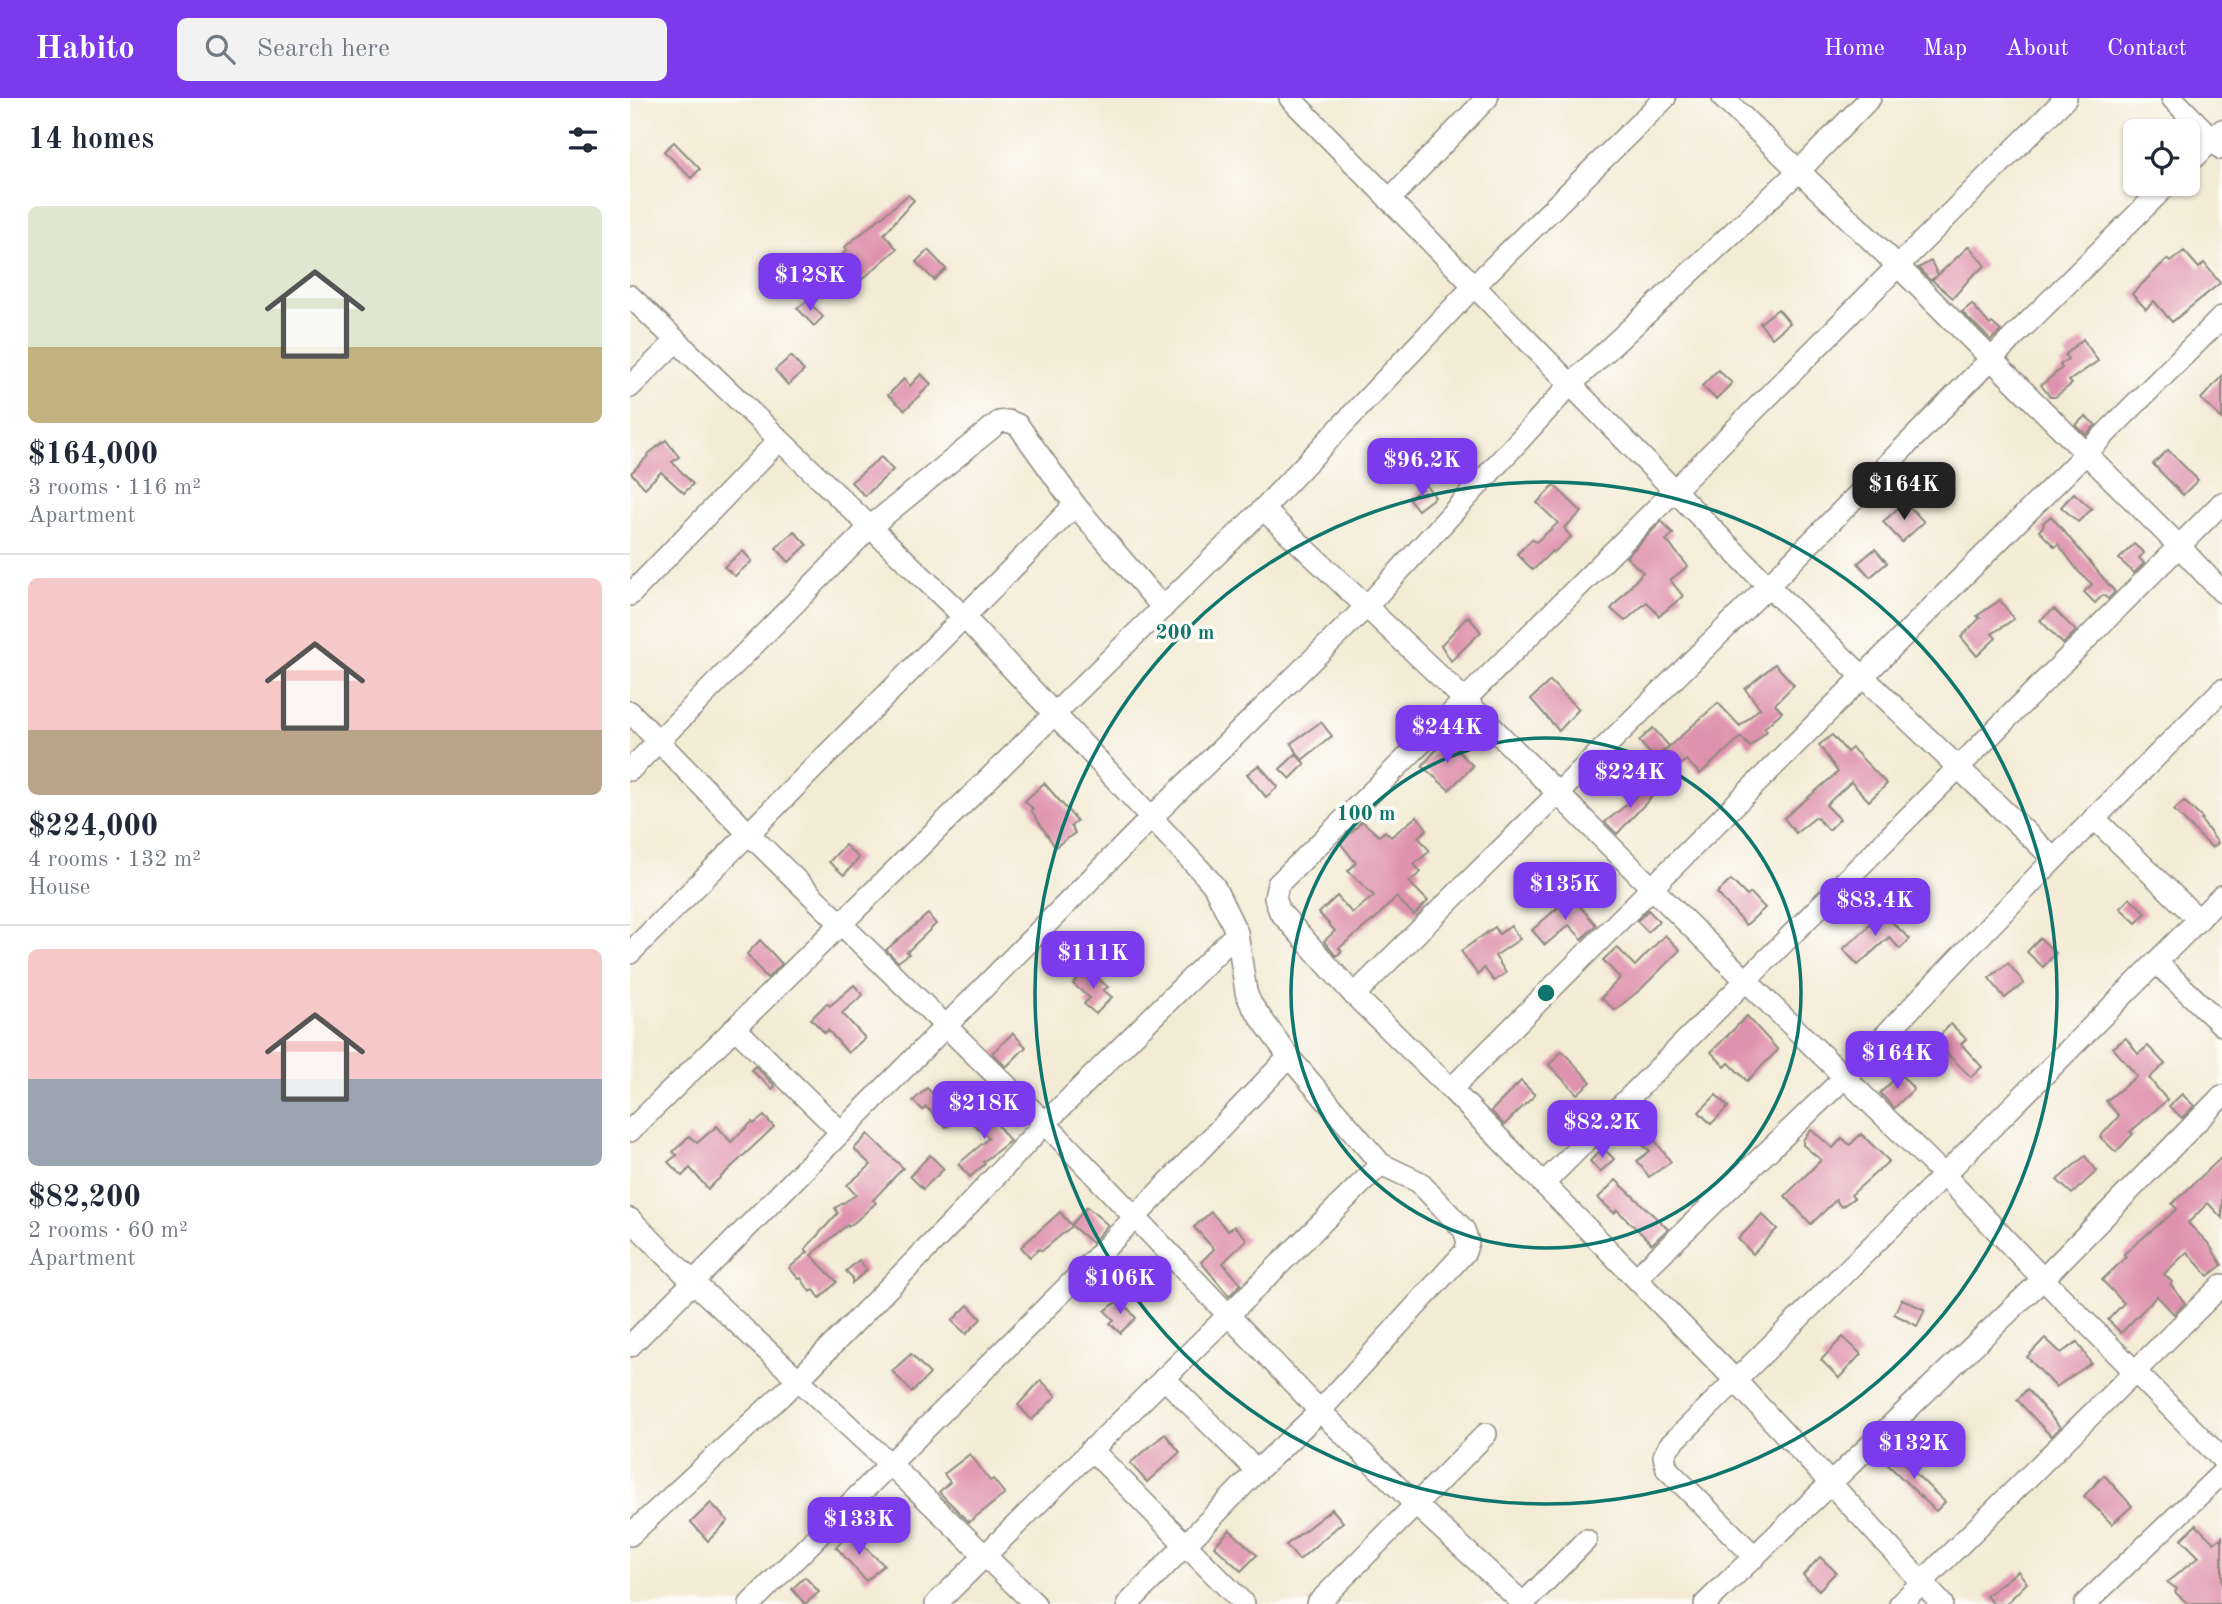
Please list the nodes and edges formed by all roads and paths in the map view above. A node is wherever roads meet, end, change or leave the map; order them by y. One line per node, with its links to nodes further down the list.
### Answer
1 (1486, 98): 12 (street)
2 (1665, 98): 14 (street)
3 (1723, 98): 10 (street)
4 (1870, 98): 10 (street)
5 (2066, 98): 13 (street)
6 (2172, 98): 8 (street)
7 (1303, 102): 12 (street)
8 (2219, 139): 9 (street)
9 (2200, 154)
10 (1800, 170): 13 (street); 19 (street)
11 (2156, 196): 18 (street)
12 (1389, 200): 14 (street)
13 (1897, 265): 18 (street); 23 (street)
14 (1474, 286): 19 (street); 26 (street)
15 (630, 296): 17 (street)
16 (2222, 317): 22 (street)
17 (676, 341): 20 (street); 21 (street)
18 (1990, 360): 22 (street); 29 (street)
19 (1570, 384): 23 (street); 32 (street)
20 (630, 387)
21 (779, 440): 27 (street); 31 (street)
22 (2086, 454): 28 (street); 35 (street)
23 (1674, 488): 29 (street); 37 (street)
24 (2222, 503): 28 (street)
25 (1076, 505): 27 (street); 33 (street); 34 (street)
26 (1263, 509): 32 (street); 33 (street)
27 (870, 527): 34 (street); 40 (street)
28 (2179, 546): 30 (street); 41 (street)
29 (1768, 586): 35 (street); 43 (street)
30 (2222, 592)
31 (630, 595)
32 (1367, 606): 37 (street); 44 (street)
33 (1163, 608): 39 (street)
34 (964, 617): 39 (street); 46 (street)
35 (1863, 678): 41 (street); 48 (street)
36 (2222, 690): 45 (street)
37 (1466, 701): 43 (street); 56 (street)
38 (630, 712): 40 (street)
39 (1054, 715): 44 (street); 51 (street)
40 (658, 741): 42 (street); 46 (street)
41 (1958, 766): 47 (street); 55 (street)
42 (630, 770)
43 (1557, 794): 48 (street); 56 (street)
44 (1152, 817): 52 (street); 57 (street)
45 (2094, 818): 47 (street); 50 (street)
46 (748, 834): 51 (street); 53 (street)
47 (2054, 859): 61 (street)
48 (1653, 889): 55 (street); 62 (street)
49 (2222, 896): 50 (street)
50 (2199, 920): 54 (street)
51 (841, 924): 57 (street); 59 (street)
52 (1237, 933): 60 (street); 64 (street)
53 (630, 953)
54 (2157, 963): 58 (street); 68 (street)
55 (1746, 981): 61 (street); 69 (street)
56 (1354, 995): 62 (street)
57 (945, 1025): 64 (street); 66 (street)
58 (2222, 1025)
59 (735, 1028): 65 (street); 66 (street)
60 (1289, 1057): 67 (street); 70 (street)
61 (1845, 1077): 68 (street); 72 (street)
62 (1451, 1089): 69 (street)
63 (2222, 1096): 73 (street)
64 (1045, 1123): 70 (street); 80 (street)
65 (630, 1131)
66 (841, 1132): 74 (street)
67 (1381, 1164): 76 (street); 82 (street)
68 (1944, 1175): 73 (street); 81 (street)
69 (1543, 1184): 72 (street)
70 (1136, 1216): 76 (street); 86 (street)
71 (630, 1219): 74 (street)
72 (1636, 1278): 81 (street)
73 (2043, 1279): 78 (street); 89 (street)
74 (694, 1283): 77 (street); 80 (street)
75 (2222, 1285): 78 (street)
76 (1227, 1315): 79 (street); 82 (street)
77 (630, 1346)
78 (2135, 1371): 85 (street); 96 (street)
79 (1164, 1378): 84 (street); 87 (street)
80 (798, 1380): 86 (street); 91 (street)
81 (1735, 1380): 89 (street); 95 (street)
82 (1320, 1411): 87 (street); 90 (street)
83 (1486, 1434): 90 (street)
84 (1091, 1449): 93 (street); 94 (street)
85 (2222, 1459)
86 (891, 1465): 94 (street); 97 (street)
87 (1257, 1471): 93 (street)
88 (2222, 1473): 107 (street)
89 (1831, 1483): 95 (street); 96 (street)
90 (1416, 1505): 102 (street); 103 (street)
91 (630, 1535)
92 (1586, 1540): 103 (street)
93 (1185, 1546): 100 (street); 101 (street)
94 (985, 1557): 98 (street); 99 (street)
95 (1755, 1557): 104 (street)
96 (1922, 1584): 105 (street); 106 (street)
97 (750, 1604)
98 (936, 1604)
99 (1035, 1604)
100 (1128, 1604)
101 (1244, 1604)
102 (1317, 1604)
103 (1524, 1604)
104 (1705, 1604)
105 (1900, 1604)
106 (1942, 1604)
107 (2085, 1604)

